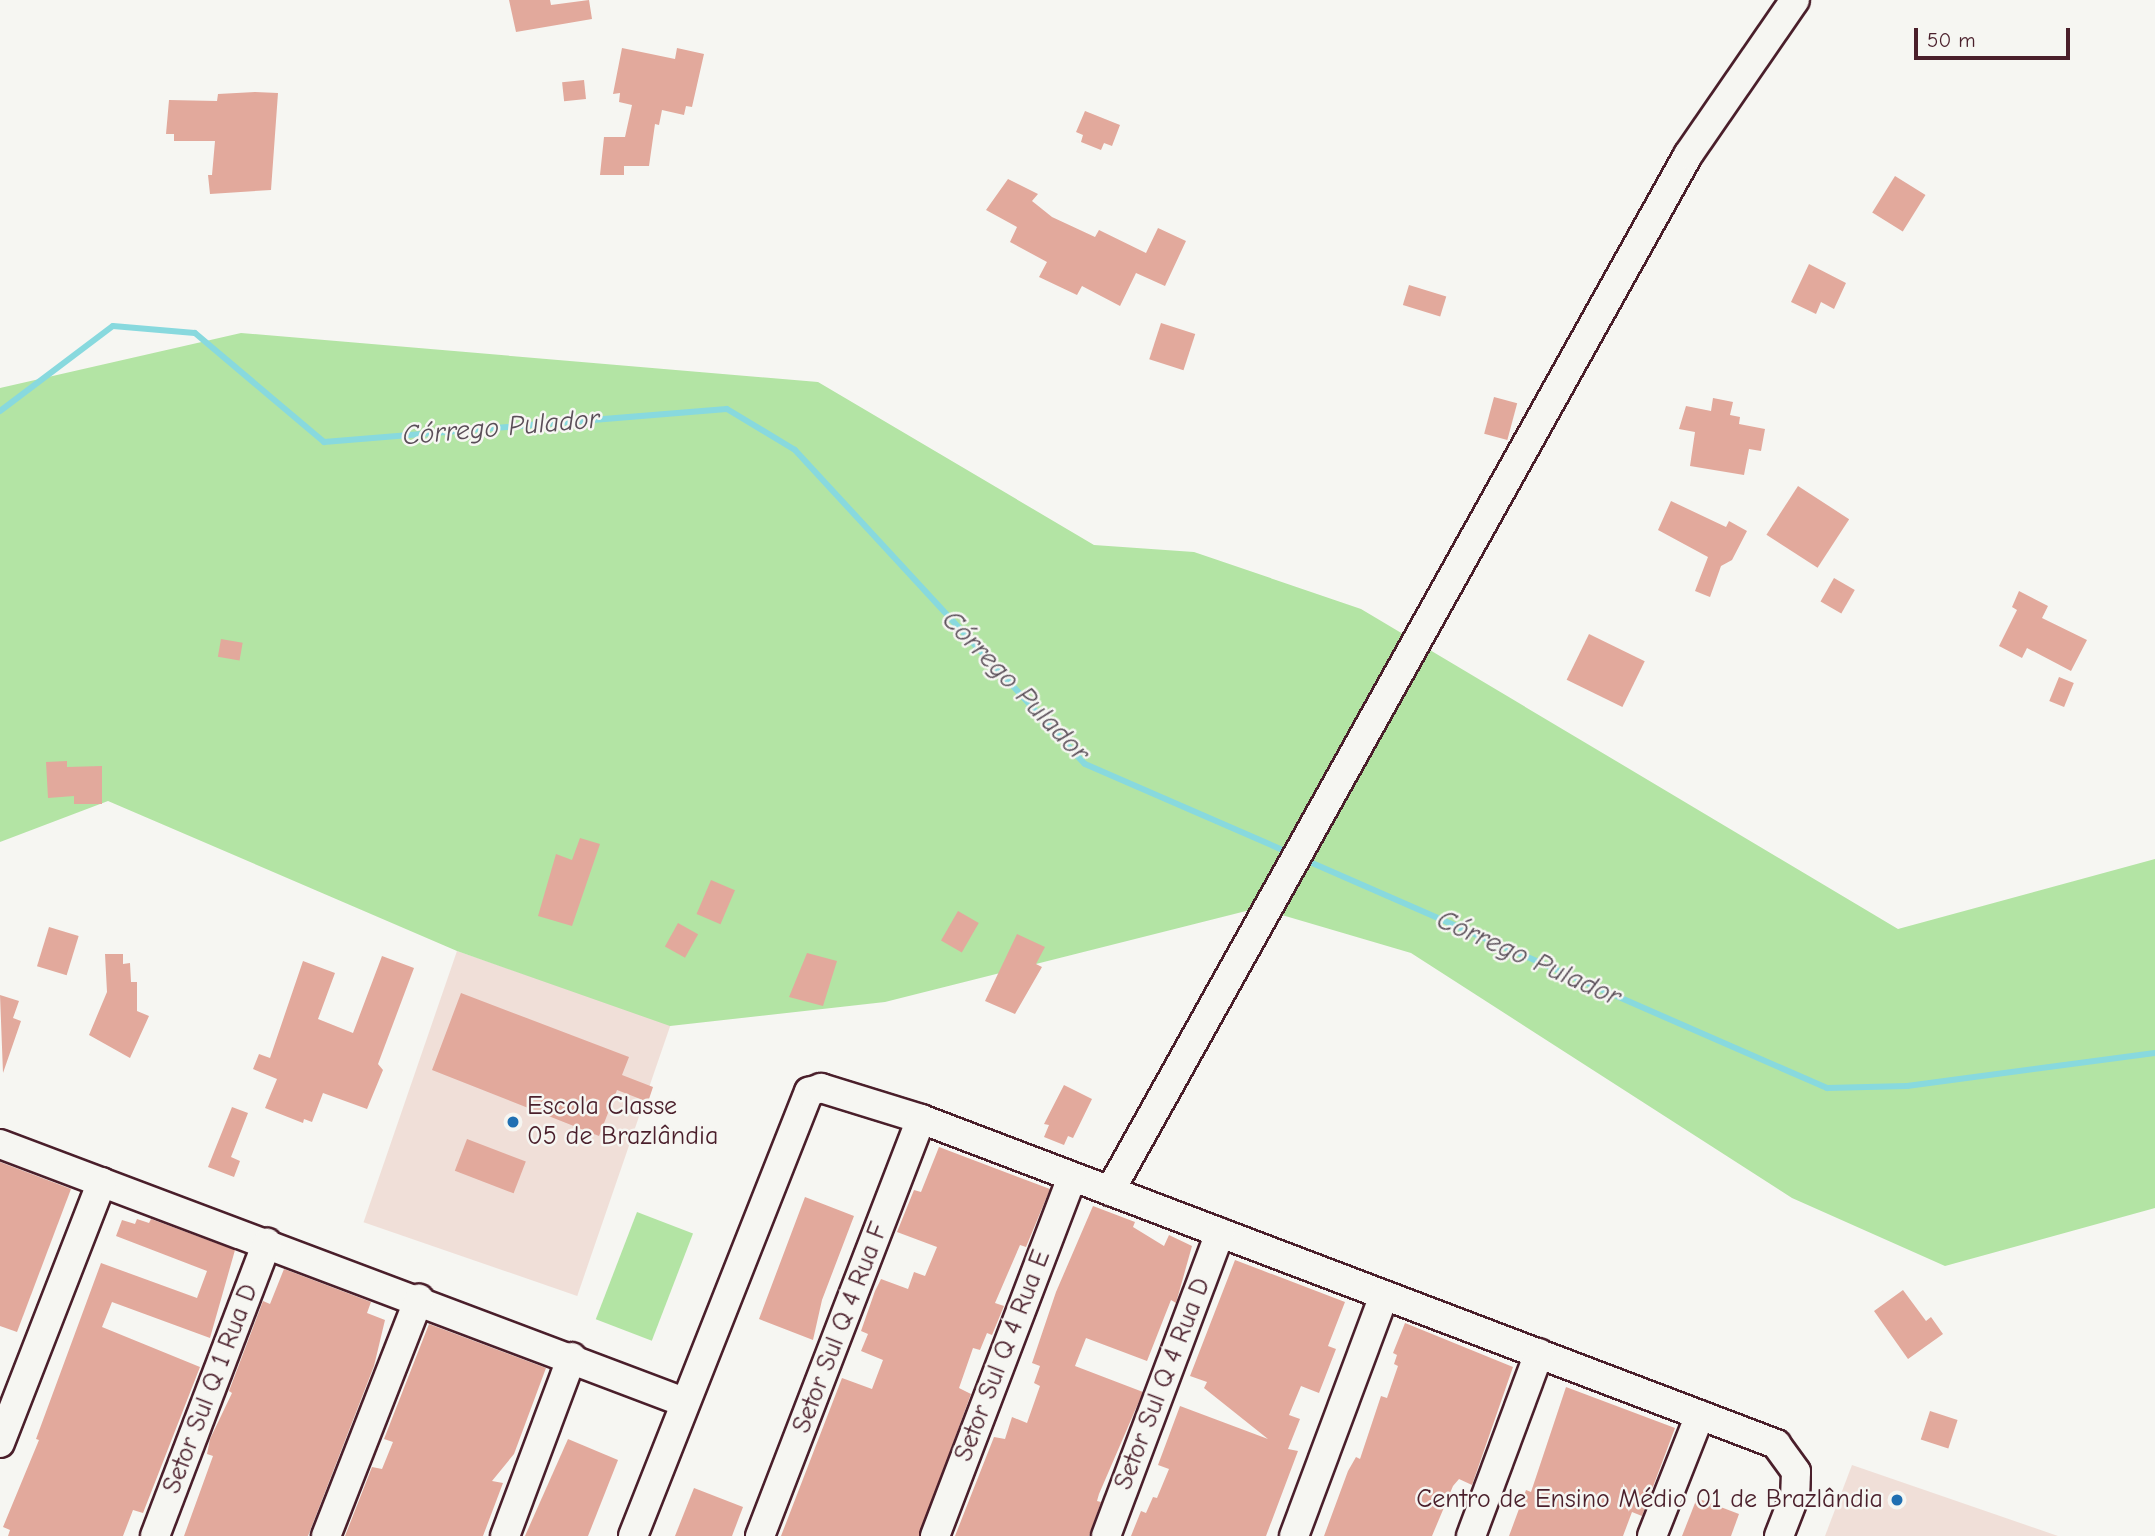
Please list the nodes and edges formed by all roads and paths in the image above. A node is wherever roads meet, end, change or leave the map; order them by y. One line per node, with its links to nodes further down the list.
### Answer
1 (1795, 0): 6 (street)
2 (921, 1119): 4 (street); 13 (street); 20 (street, Setor Sul Q 4 Rua F)
3 (0, 1144): 5 (street)
4 (1072, 1177): 6 (street); 21 (street, Setor Sul Q 4 Rua E)
5 (102, 1182): 8 (street); 15 (street)
6 (1110, 1191): 7 (street)
7 (1220, 1233): 9 (street); 22 (street, Setor Sul Q 4 Rua D)
8 (267, 1243): 10 (street); 16 (street, Setor Sul Q 1 Rua D)
9 (1384, 1295): 11 (street); 23 (street)
10 (419, 1299): 12 (street); 17 (street)
11 (1539, 1353): 14 (street); 24 (street)
12 (572, 1357): 13 (street); 18 (street)
13 (684, 1402): 19 (street)
14 (1700, 1415): 25 (street); 26 (street)
15 (0, 1443)
16 (155, 1536)
17 (326, 1536)
18 (505, 1536)
19 (633, 1536)
20 (760, 1536)
21 (935, 1536)
22 (1106, 1536)
23 (1294, 1536)
24 (1471, 1536)
25 (1652, 1536)
26 (1779, 1536)

